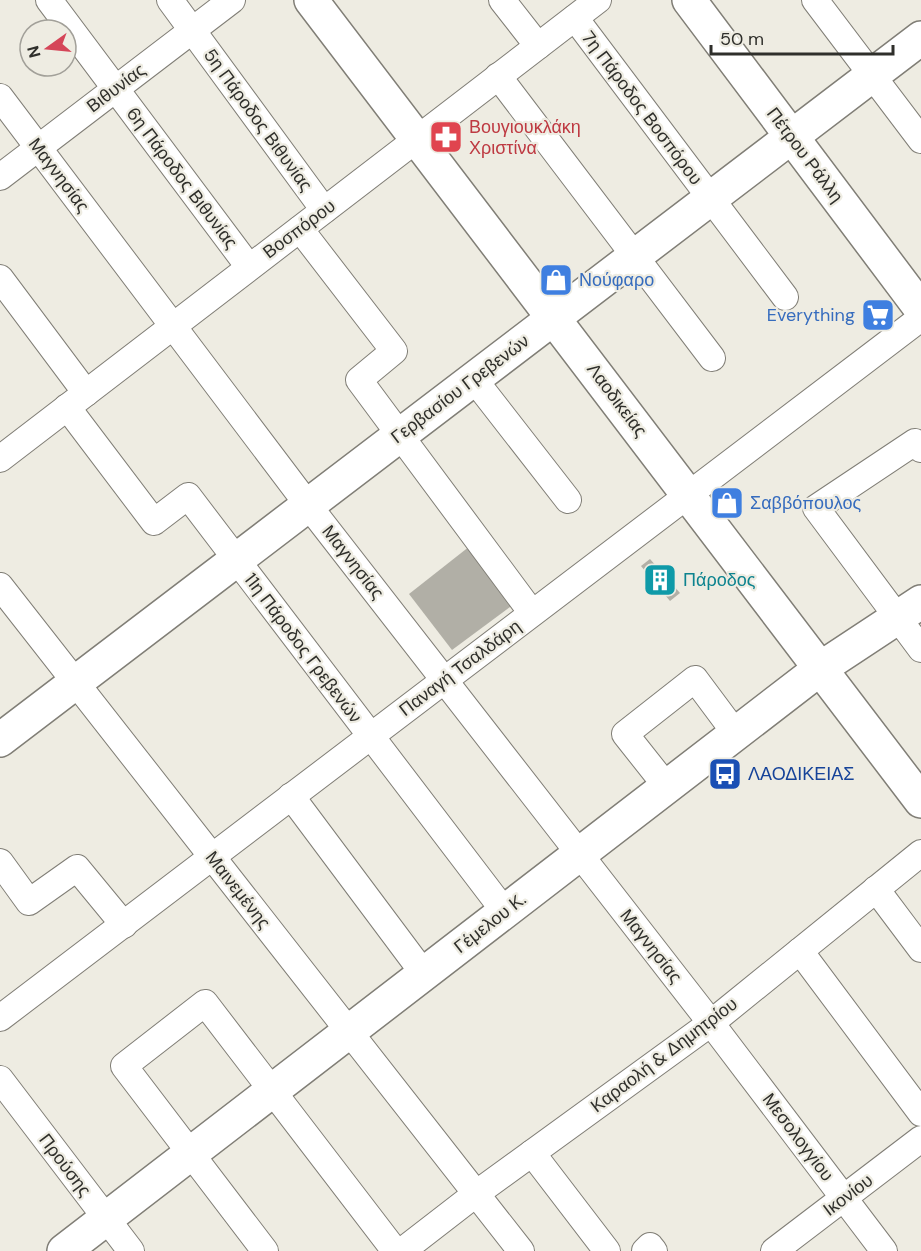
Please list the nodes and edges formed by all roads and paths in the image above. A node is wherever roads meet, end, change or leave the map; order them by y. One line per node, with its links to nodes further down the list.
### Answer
1 (49, 0): 15 (street, 6η Πάροδος Βιθυνίας)
2 (170, 0): 10 (street, 5η Πάροδος Βιθυνίας)
3 (232, 0): 10 (street, Βιθυνίας)
4 (311, 0): 18 (main road, Λαοδικείας)
5 (502, 0): 12 (street)
6 (598, 0): 9 (street, Βοσπόρου)
7 (689, 0): 17 (main road, Πέτρου Ράλλη)
8 (815, 0): 13 (street)
9 (575, 18): 12 (street, Βοσπόρου); 22 (street, 7η Πάροδος Βοσπόρου)
10 (192, 30): 15 (street, Βιθυνίας); 23 (street, 5η Πάροδος Βιθυνίας)
11 (921, 38): 13 (main road, Γερβασίου Γρεβενών)
12 (538, 46): 14 (street, Βοσπόρου)
13 (872, 75): 17 (main road, Γερβασίου Γρεβενών); 19 (street)
14 (498, 76): 18 (street, Βοσπόρου); 25 (street)
15 (116, 89): 20 (street, Βιθυνίας); 26 (street, 6η Πάροδος Βιθυνίας)
16 (0, 97): 20 (street, Μαγνησίας)
17 (791, 136): 22 (main road, Γερβασίου Γρεβενών); 29 (main road, Πέτρου Ράλλη)
18 (417, 139): 23 (street, Βοσπόρου); 30 (main road, Λαοδικείας)
19 (921, 140)
20 (38, 147): 21 (street, Βιθυνίας); 32 (street, Μαγνησίας)
21 (0, 177)
22 (709, 199): 25 (main road, Γερβασίου Γρεβενών); 28 (street, 7η Πάροδος Βοσπόρου)
23 (324, 210): 24 (street, Βοσπόρου)
24 (300, 229): 26 (street, Βοσπόρου); 36 (street)
25 (635, 256): 30 (main road, Γερβασίου Γρεβενών); 33 (street)
26 (249, 267): 32 (street, Βοσπόρου)
27 (0, 278): 35 (street)
28 (784, 297)
29 (921, 309)
30 (554, 318): 34 (main road, Γερβασίου Γρεβενών); 39 (main road, Λαοδικείας)
31 (921, 318): 39 (street, Παναγή Τσαλδάρη)
32 (173, 326): 35 (street, Βοσπόρου); 41 (street, Μαγνησίας)
33 (712, 358)
34 (473, 378): 36 (main road, Γερβασίου Γρεβενών); 40 (street)
35 (76, 400): 37 (street, Βοσπόρου); 42 (street, 11η Πάροδος Γρεβενών)
36 (399, 436): 41 (main road, Γερβασίου Γρεβενών); 45 (street)
37 (5, 445)
38 (918, 446): 44 (street)
39 (689, 495): 45 (street, Παναγή Τσαλδάρη); 47 (main road, Λαοδικείας)
40 (568, 500)
41 (308, 505): 42 (main road, Γερβασίου Γρεβενών); 48 (street, Μαγνησίας)
42 (236, 560): 49 (main road, Γερβασίου Γρεβενών); 51 (street, 11η Πάροδος Γρεβενών)
43 (0, 586): 49 (street, Μαινεμένης)
44 (909, 610): 46 (street); 47 (main road, Γέμελου Κ.)
45 (532, 613): 48 (street, Παναγή Τσαλδάρη)
46 (921, 649)
47 (821, 668): 50 (main road, Γέμελου Κ.); 55 (main road, Λαοδικείας)
48 (445, 680): 51 (street, Παναγή Τσαλδάρη); 57 (street, Μαγνησίας)
49 (75, 682): 52 (main road, Γερβασίου Γρεβενών); 58 (street, Μαινεμένης)
50 (736, 734): 53 (main road, Γέμελου Κ.); 53 (street)
51 (370, 736): 54 (street, Παναγή Τσαλδάρη); 61 (street, 11η Πάροδος Γρεβενών)
52 (0, 740)
53 (667, 787): 57 (main road, Γέμελου Κ.)
54 (291, 796): 58 (street, Παναγή Τσαλδάρη); 65 (street)
55 (921, 801)
56 (921, 853): 60 (street, Καραολή & Δημητρίου)
57 (580, 854): 61 (main road, Γέμελου Κ.); 67 (street, Μαγνησίας)
58 (212, 857): 62 (street, Παναγή Τσαλδάρη); 68 (street, Μαινεμένης)
59 (0, 862): 62 (street)
60 (876, 889): 63 (street); 64 (street, Καραολή & Δημητρίου)
61 (505, 912): 65 (main road, Γέμελου Κ.)
62 (124, 925): 66 (street, Παναγή Τσαλδάρη)
63 (921, 949)
64 (800, 951): 67 (street, Καραολή & Δημητρίου); 71 (street)
65 (424, 974): 68 (main road, Γέμελου Κ.)
66 (0, 1018)
67 (711, 1023): 73 (street, Καραολή & Δημητρίου); 76 (street, Μεσολογγίου)
68 (349, 1032): 70 (main road, Γέμελου Κ.); 75 (street, Μαινεμένης)
69 (0, 1079): 77 (street, Προύσης)
70 (272, 1091): 74 (main road, Γέμελου Κ.); 74 (street); 81 (street)
71 (921, 1113)
72 (921, 1139): 76 (street, Ικονίου)
73 (532, 1153): 75 (street, Καραολή & Δημητρίου); 84 (street)
74 (190, 1154): 77 (main road, Γέμελου Κ.); 80 (street)
75 (477, 1193): 82 (street, Καραολή & Δημητρίου); 83 (street, Μαινεμένης)
76 (844, 1198): 87 (street, Ικονίου); 88 (street, Μεσολογγίου)
77 (106, 1219): 78 (main road, Γέμελου Κ.); 79 (street, Προύσης)
78 (64, 1251)
79 (130, 1251)
80 (265, 1251)
81 (395, 1251)
82 (402, 1251)
83 (521, 1251)
84 (607, 1251)
85 (645, 1251): 86 (street)
86 (654, 1251)
87 (774, 1251)
88 (884, 1251)

